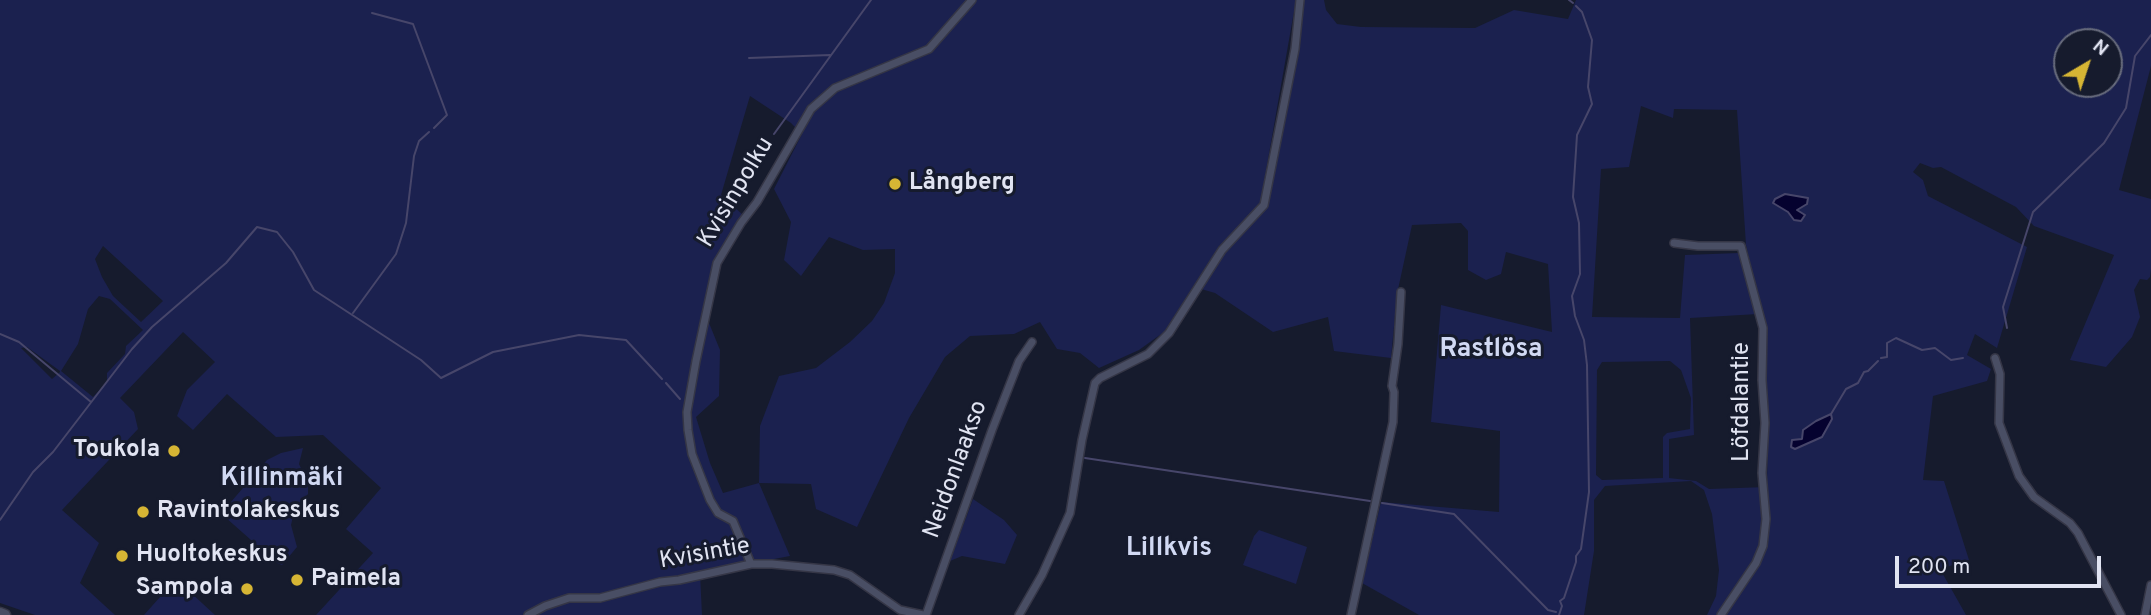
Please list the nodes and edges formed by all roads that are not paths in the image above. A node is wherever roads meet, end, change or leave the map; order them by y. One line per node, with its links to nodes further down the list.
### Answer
1 (972, 0): 7 (street, Kvisinpolku)
2 (1300, 0): 11 (street)
3 (1674, 243): 13 (street, Löfdalantie)
4 (1401, 292): 12 (street)
5 (1032, 342): 10 (street, Neidonlaakso)
6 (1995, 358): 14 (street)
7 (751, 564): 9 (street, Kvisintie); 10 (street, Kvisintie)
8 (2151, 585): 15 (street)
9 (528, 615)
10 (925, 615)
11 (1019, 615)
12 (1351, 615)
13 (1721, 615)
14 (2121, 615)
15 (2145, 615)

